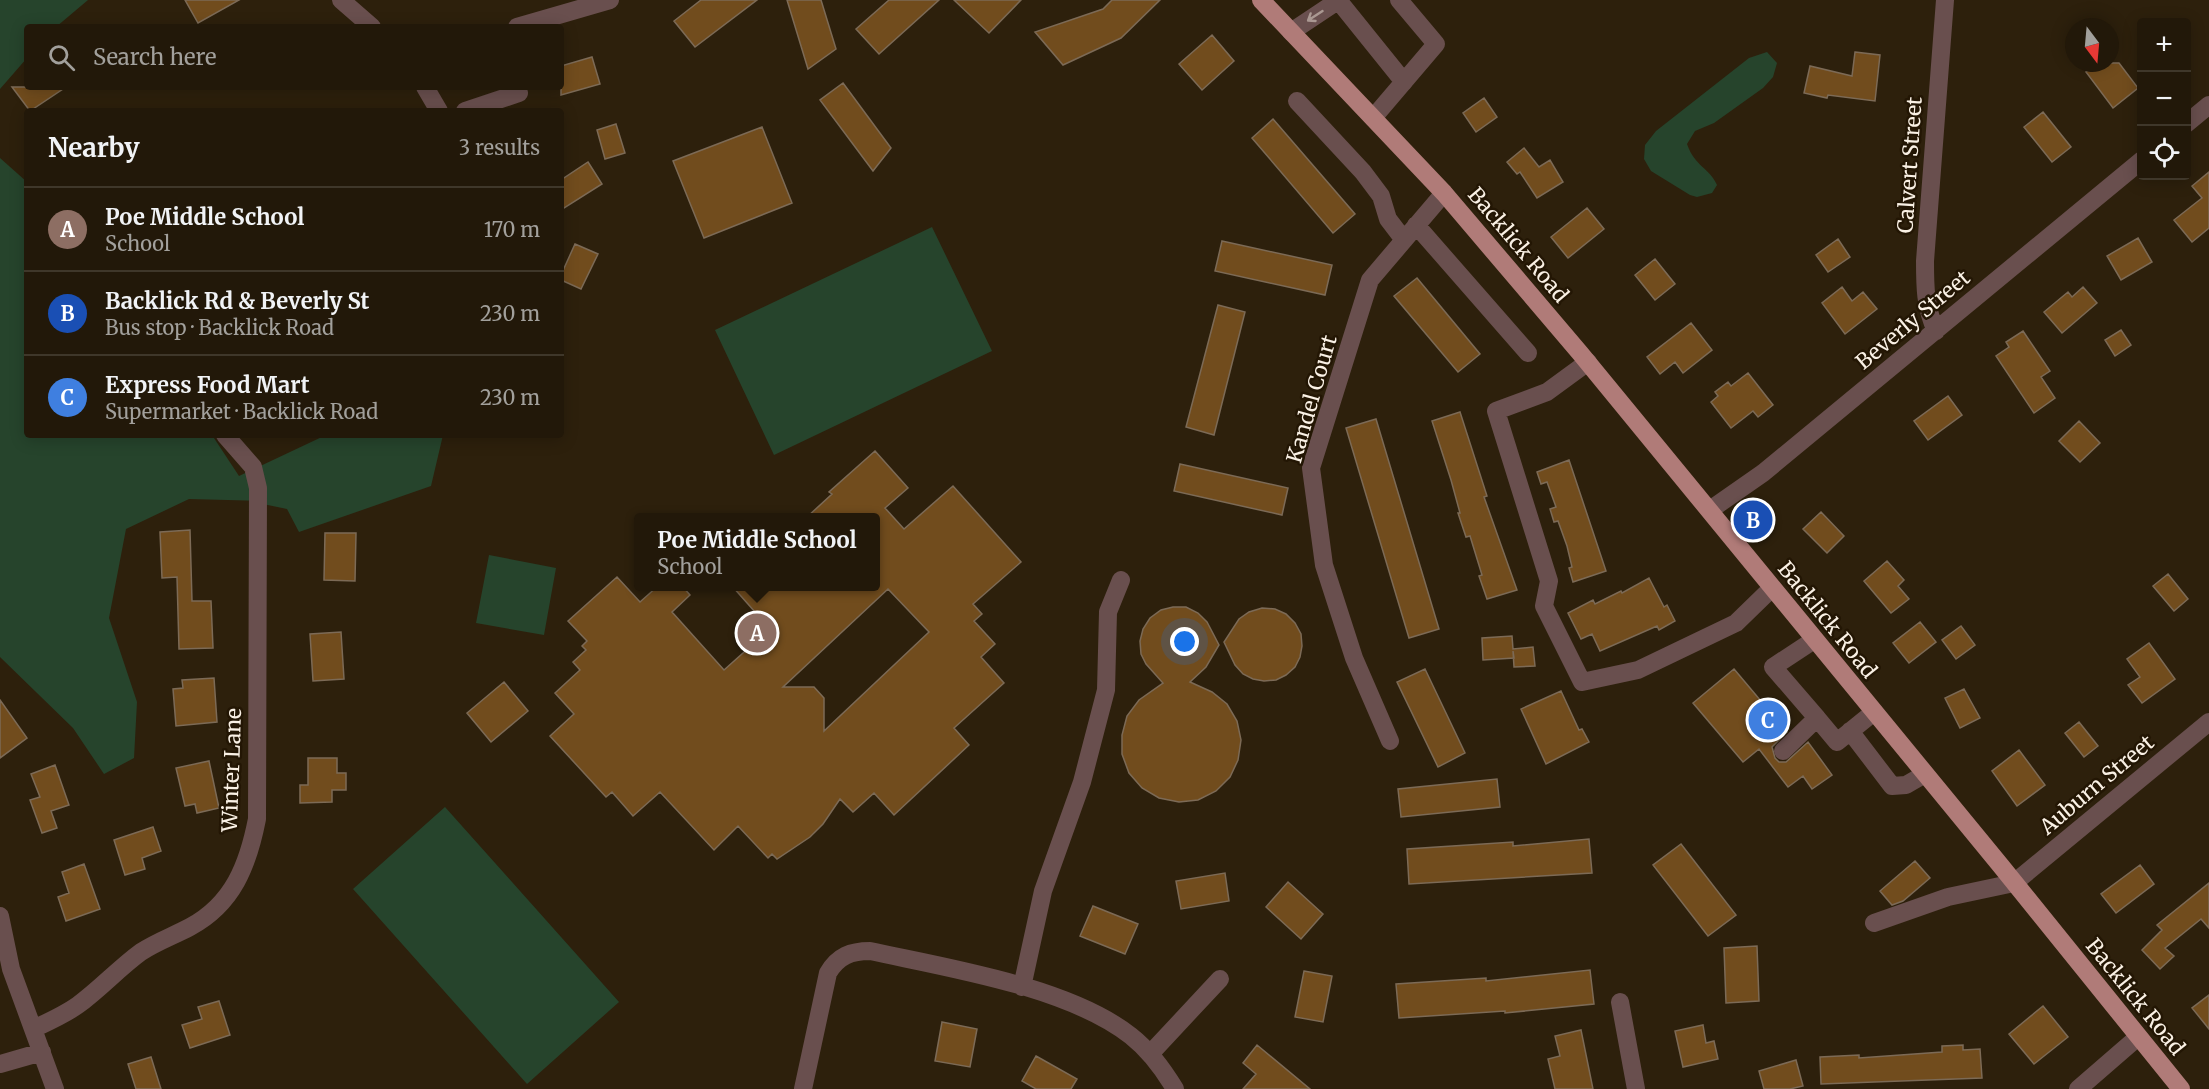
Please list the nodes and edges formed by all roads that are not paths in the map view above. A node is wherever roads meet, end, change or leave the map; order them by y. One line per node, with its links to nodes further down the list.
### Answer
1 (341, 0): 7 (street)
2 (610, 0): 8 (street)
3 (1261, 0): 9 (main road, Backlick Road)
4 (1339, 0): 9 (street, one-way to 9); 10 (street)
5 (1400, 0): 10 (street)
6 (1945, 0): 23 (street, Calvert Street)
7 (369, 24)
8 (527, 24)
9 (1291, 32): 17 (main road, Backlick Road)
10 (1404, 82): 17 (street)
11 (427, 90): 15 (street)
12 (519, 93): 16 (street)
13 (1297, 101): 22 (street)
14 (2209, 105): 18 (street)
15 (437, 108)
16 (474, 108)
17 (1373, 118): 20 (main road, Backlick Road)
18 (2191, 121)
19 (2137, 164): 23 (street, Beverly Street)
20 (1444, 193): 21 (street, Kandel Court); 25 (main road, Backlick Road)
21 (1416, 225): 22 (street, Kandel Court); 24 (street)
22 (1404, 240): 35 (street, Kandel Court)
23 (1936, 331): 27 (street, Beverly Street)
24 (1528, 354)
25 (1588, 362): 27 (main road, Backlick Road); 29 (street)
26 (228, 438): 44 (street, Winter Lane)
27 (1710, 510): 29 (main road, Backlick Road)
28 (1120, 580): 42 (street)
29 (1772, 588): 30 (main road, Backlick Road)
30 (1814, 640): 31 (main road, Backlick Road); 32 (street)
31 (1874, 712): 34 (street); 37 (main road, Backlick Road)
32 (1817, 718): 34 (street); 36 (street)
33 (2209, 722): 38 (street, Auburn Street)
34 (1850, 731): 37 (street)
35 (1390, 741)
36 (1783, 751)
37 (1925, 774): 38 (main road, Backlick Road)
38 (2014, 883): 40 (street); 45 (main road, Backlick Road)
39 (0, 916): 44 (street)
40 (1874, 923)
41 (1220, 979): 47 (street)
42 (1022, 987): 47 (street); 50 (street)
43 (1620, 1002): 52 (street)
44 (33, 1029): 46 (street)
45 (2138, 1037): 53 (street); 54 (main road, Backlick Road)
46 (42, 1052): 48 (street); 49 (street)
47 (1150, 1054): 51 (street)
48 (0, 1064)
49 (55, 1089)
50 (802, 1089)
51 (1175, 1089)
52 (1636, 1089)
53 (2078, 1089)
54 (2181, 1089)

